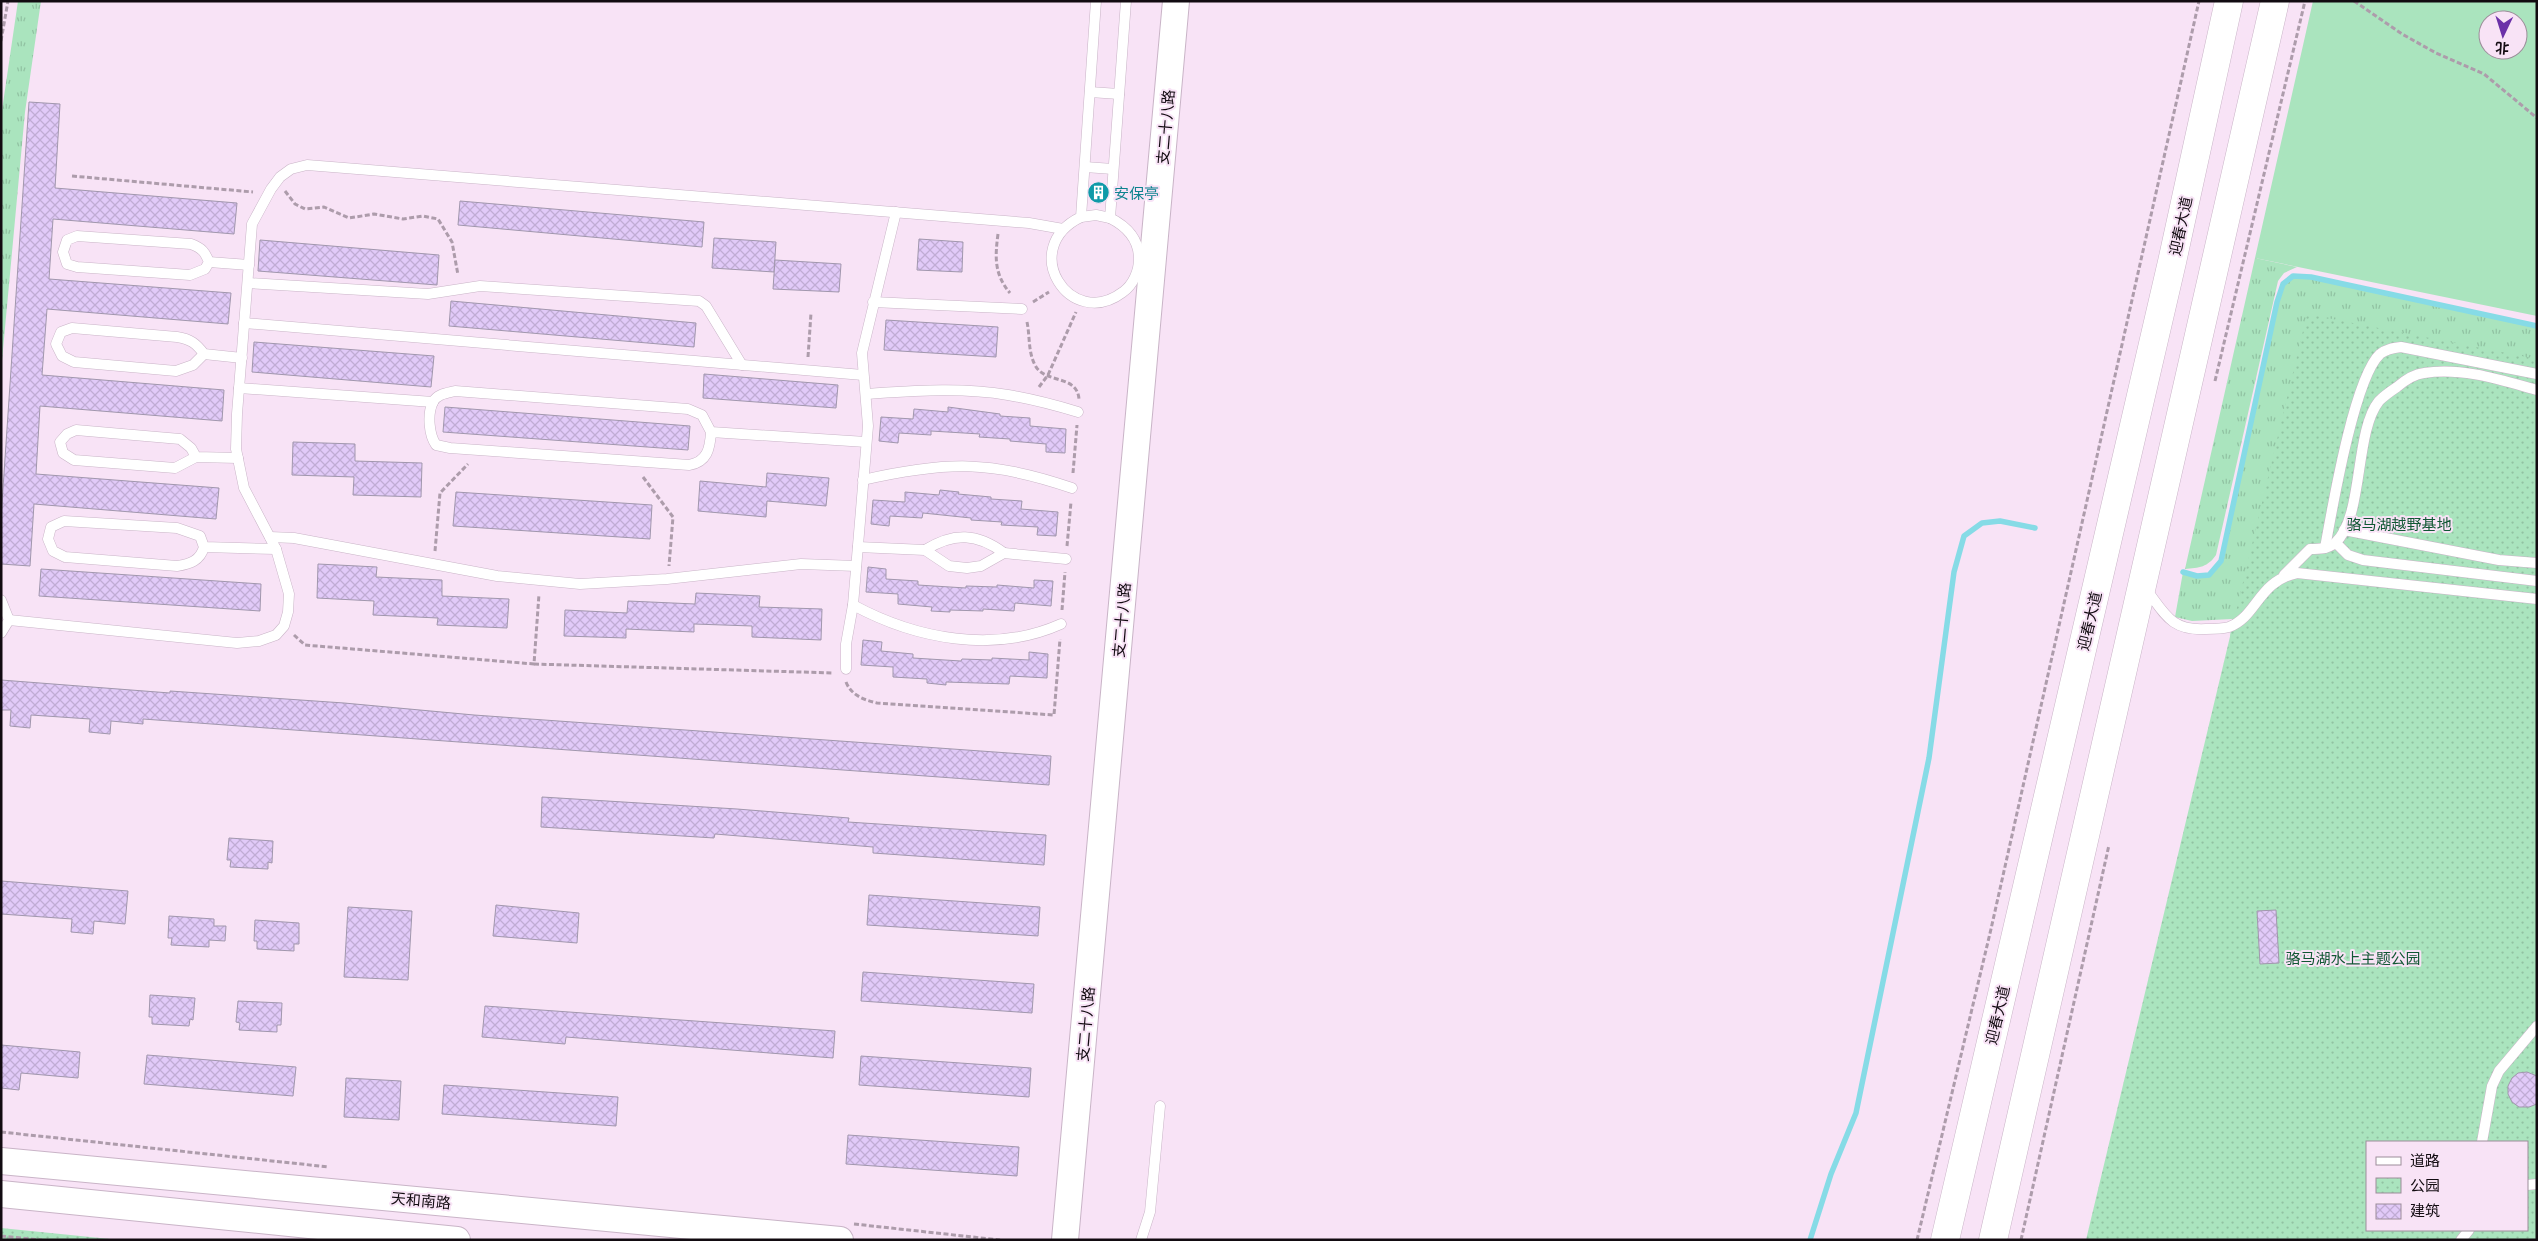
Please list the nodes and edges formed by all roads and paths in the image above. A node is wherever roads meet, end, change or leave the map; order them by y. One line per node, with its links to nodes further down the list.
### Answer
1 (8, 1): 9 (path)
2 (1096, 1): 10 (lane)
3 (1126, 1): 11 (lane)
4 (1176, 1): 90 (street, 支二十八路)
5 (2199, 1): 92 (path)
6 (2228, 1): 93 (main road, 迎春大道)
7 (2275, 1): 71 (main road)
8 (2354, 1): 12 (path)
9 (1, 41)
10 (1090, 92): 11 (lane); 13 (lane)
11 (1119, 94): 14 (lane)
12 (2537, 118)
13 (1085, 167): 14 (lane); 19 (lane)
14 (1113, 168): 20 (lane)
15 (72, 176): 17 (path)
16 (277, 181): 17 (lane); 18 (lane); 27 (path)
17 (269, 193): 24 (lane)
18 (896, 212): 21 (lane); 29 (lane)
19 (1081, 217): 20 (lane); 22 (lane)
20 (1110, 218): 28 (lane)
21 (999, 220): 22 (lane); 30 (path)
22 (1062, 229): 26 (lane)
23 (209, 262): 23 (lane); 24 (lane)
24 (249, 264): 25 (lane)
25 (248, 283): 27 (lane); 32 (lane)
26 (1060, 285): 28 (lane); 30 (path)
27 (460, 288): 35 (lane)
28 (1081, 300): 39 (path)
29 (873, 302): 30 (lane); 38 (lane)
30 (1022, 309): 39 (path)
31 (812, 312): 36 (path)
32 (244, 323): 34 (lane); 35 (lane)
33 (204, 354): 33 (lane); 34 (lane)
34 (242, 358): 40 (lane)
35 (742, 365): 36 (lane)
36 (807, 370): 38 (lane)
37 (2537, 374): 59 (lane)
38 (863, 375): 42 (lane)
39 (1048, 375): 43 (path); 45 (path)
40 (239, 388): 44 (lane); 50 (lane)
41 (2537, 390): 54 (lane)
42 (866, 394): 43 (lane); 47 (lane)
43 (1025, 398): 45 (lane)
44 (433, 402): 46 (lane); 48 (lane)
45 (1078, 412): 53 (path)
46 (711, 432): 47 (lane); 51 (lane)
47 (866, 442): 52 (lane)
48 (480, 451): 51 (lane); 65 (path)
49 (196, 457): 49 (lane); 50 (lane)
50 (238, 458): 55 (lane)
51 (632, 462): 68 (path)
52 (863, 480): 53 (lane); 57 (lane)
53 (1072, 488): 63 (path)
54 (2344, 530): 56 (lane); 64 (lane)
55 (270, 537): 60 (lane); 65 (lane)
56 (2336, 542): 59 (lane); 70 (lane)
57 (858, 546): 61 (lane); 66 (lane)
58 (204, 547): 58 (lane); 60 (lane)
59 (2325, 548): 67 (lane)
60 (276, 550): 77 (lane)
61 (924, 550): 62 (lane); 62 (lane)
62 (1004, 553): 63 (lane)
63 (1066, 559): 76 (path)
64 (2537, 563)
65 (434, 566): 69 (lane)
66 (856, 566): 68 (lane); 74 (lane)
67 (2283, 576): 71 (lane); 72 (lane)
68 (668, 579): 69 (lane)
69 (540, 581): 79 (path)
70 (2537, 581)
71 (2142, 585): 94 (main road)
72 (2537, 599)
73 (1, 600): 75 (lane)
74 (853, 605): 76 (lane); 80 (lane)
75 (9, 620): 77 (lane); 78 (lane)
76 (1061, 624): 80 (path)
77 (284, 626): 79 (path)
78 (1, 633)
79 (534, 664): 80 (path)
80 (845, 671)
81 (2537, 1026): 83 (lane)
82 (1160, 1106): 91 (lane)
83 (2482, 1141)
84 (1, 1161): 89 (street, 天和南路)
85 (1, 1194): 88 (street)
86 (1, 1236): 87 (path)
87 (42, 1240)
88 (457, 1240)
89 (840, 1240)
90 (1065, 1240)
91 (1141, 1240)
92 (1917, 1240)
93 (1945, 1240)
94 (1993, 1240)

